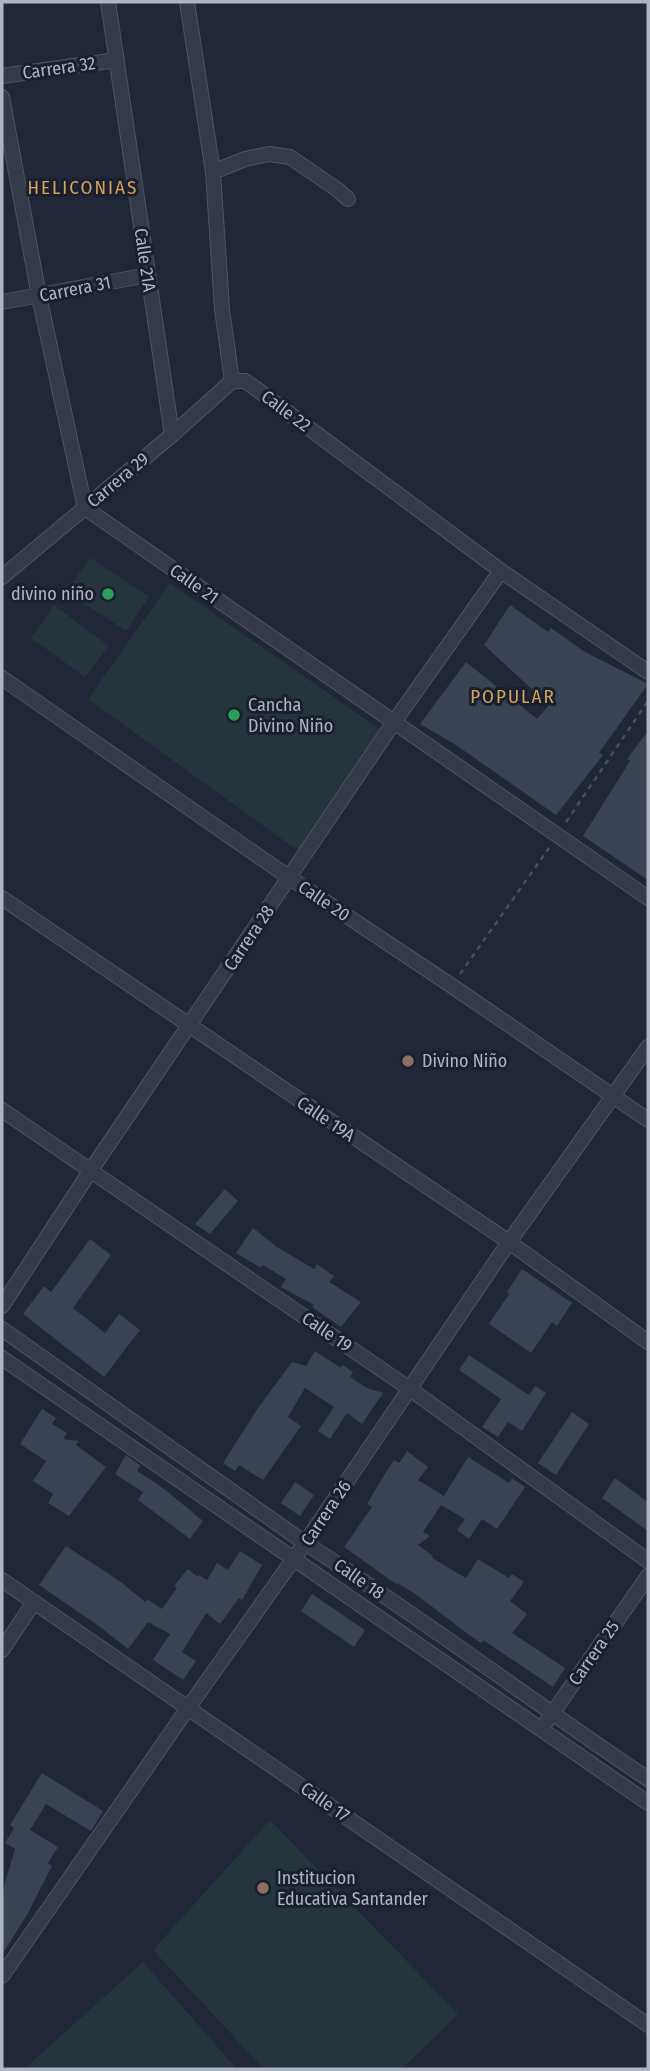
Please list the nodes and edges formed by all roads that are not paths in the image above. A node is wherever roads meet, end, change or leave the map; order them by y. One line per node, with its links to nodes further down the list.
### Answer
1 (108, 2): 3 (street, Calle 21A)
2 (187, 2): 6 (street)
3 (117, 60): 4 (street, Carrera 32); 8 (street, Calle 21A)
4 (2, 76)
5 (2, 97): 9 (street)
6 (213, 172): 7 (street); 11 (street)
7 (348, 199)
8 (148, 275): 9 (street, Carrera 31); 12 (street, Calle 21A)
9 (40, 296): 10 (street, Carrera 31); 13 (street)
10 (2, 302)
11 (232, 381): 12 (street, Carrera 29); 14 (street, Calle 22)
12 (172, 435): 13 (street, Carrera 29)
13 (85, 508): 15 (street, Carrera 29); 18 (street, Calle 21)
14 (501, 571): 16 (street, Calle 22); 18 (street, Carrera 28)
15 (2, 577)
16 (648, 672)
17 (2, 678): 19 (street, Calle 20)
18 (394, 722): 19 (street, Carrera 28); 21 (street, Calle 21)
19 (290, 878): 22 (street, Carrera 28); 24 (street, Calle 20)
20 (2, 898): 22 (street, Calle 19A)
21 (648, 898)
22 (189, 1026): 27 (street, Carrera 28); 28 (street, Calle 19A)
23 (648, 1047): 24 (street, Carrera 26)
24 (614, 1097): 26 (street, Calle 20); 28 (street, Carrera 26)
25 (2, 1110): 27 (street, Calle 19)
26 (648, 1121)
27 (91, 1170): 29 (street, Carrera 28); 33 (street, Calle 19)
28 (509, 1242): 31 (street, Calle 19A); 33 (street, Carrera 26)
29 (2, 1306)
30 (2, 1329): 34 (street, Calle 18)
31 (648, 1342)
32 (2, 1358): 35 (street, Calle 18)
33 (410, 1389): 34 (street, Carrera 26); 36 (street, Calle 19)
34 (305, 1543): 35 (street, Carrera 26); 42 (street, Calle 18)
35 (293, 1561): 41 (street, Carrera 26); 43 (street, Calle 18)
36 (648, 1561)
37 (648, 1576): 42 (street, Carrera 25)
38 (2, 1580): 39 (street, Calle 17)
39 (34, 1602): 40 (street); 41 (street, Calle 17)
40 (2, 1650)
41 (188, 1708): 46 (street, Carrera 26); 47 (street, Calle 17)
42 (551, 1714): 43 (street, Carrera 25); 44 (street, Calle 18)
43 (541, 1730): 45 (street, Calle 18)
44 (648, 1779)
45 (648, 1803)
46 (2, 1976)
47 (648, 2025)

